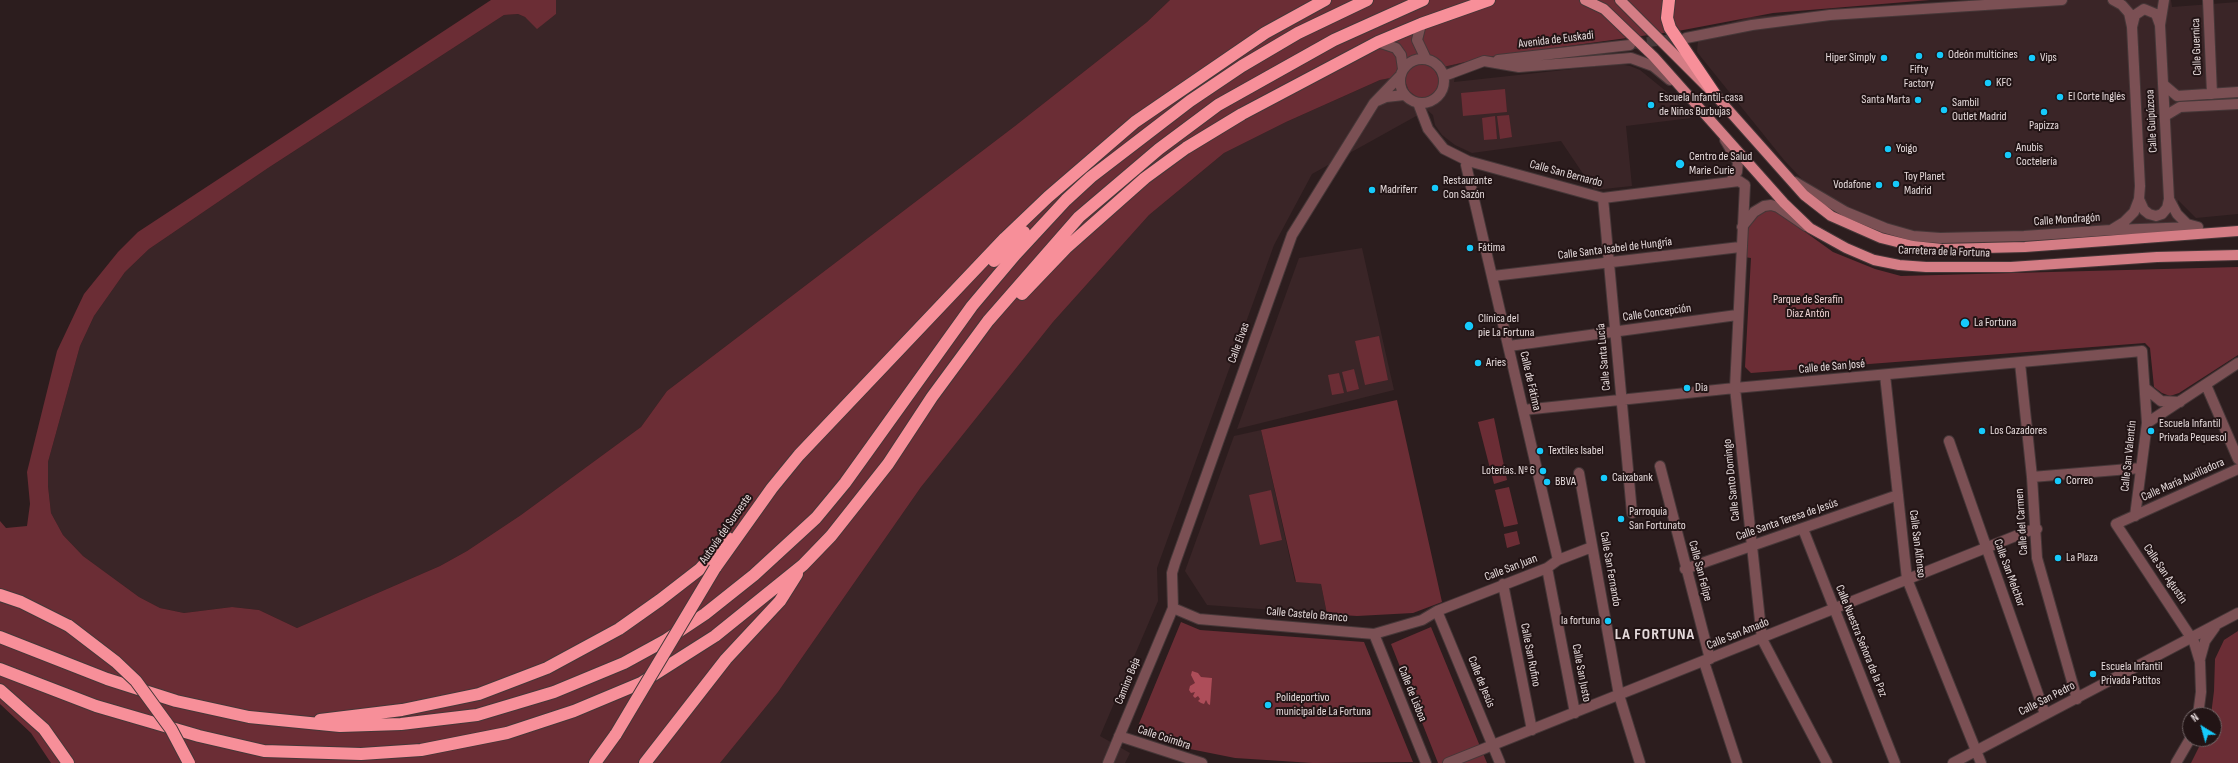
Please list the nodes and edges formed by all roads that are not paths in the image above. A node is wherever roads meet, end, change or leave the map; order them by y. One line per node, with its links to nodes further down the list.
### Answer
1 (1325, 0): 53 (highway)
2 (1366, 0): 39 (highway)
3 (1423, 0): 51 (highway)
4 (1489, 0): 12 (highway)
5 (1585, 0): 23 (main road, Carretera de la Fortuna)
6 (1620, 0): 27 (main road, Carretera de la Fortuna)
7 (1669, 0): 27 (highway)
8 (2062, 0): 15 (street)
9 (2113, 0): 14 (street)
10 (2164, 0): 13 (street, Calle Guipúzcoa)
11 (2208, 0): 25 (street, Calle Guernica)
12 (1420, 24): 16 (highway); 18 (street)
13 (2160, 25): 14 (street); 22 (street, Calle Guipúzcoa)
14 (2132, 27): 37 (street)
15 (1686, 38)
16 (1378, 42): 20 (street); 51 (highway)
17 (1630, 44): 19 (street, Avenida de Euskadi)
18 (1426, 59): 20 (street); 21 (street)
19 (1484, 61): 21 (street, Avenida de Euskadi); 23 (street)
20 (1402, 72): 26 (street); 28 (street, Calle Elvas)
21 (1444, 76): 29 (street)
22 (2163, 84): 25 (street); 31 (street, Calle Guipúzcoa)
23 (1685, 92): 32 (main road, Carretera de la Fortuna)
24 (2238, 92): 25 (street)
25 (2212, 94)
26 (1404, 95): 28 (street); 29 (street)
27 (1716, 96): 34 (main road, Carretera de la Fortuna)
28 (1374, 103): 90 (street, Calle Elvas)
29 (1418, 103): 33 (street, Calle San Bernardo)
30 (2238, 104): 31 (street)
31 (2165, 116): 38 (street, Calle Guipúzcoa)
32 (1717, 127): 35 (street); 42 (main road, Carretera de la Fortuna)
33 (1468, 161): 36 (street, Calle San Bernardo); 49 (street, Calle de Fátima)
34 (1788, 177): 43 (street, Calle Mondragón); 45 (main road, Carretera de la Fortuna)
35 (1734, 182): 36 (street, Calle San Bernardo); 40 (street, Calle Santo Domingo)
36 (1603, 198): 48 (street, Calle Santa Lucía)
37 (2139, 199): 38 (street); 43 (street, Calle Mondragón)
38 (2169, 199): 41 (street, Calle Guipúzcoa)
39 (1066, 200): 53 (highway); 108 (highway)
40 (1742, 227): 42 (street); 46 (street, Calle Santo Domingo)
41 (2198, 227): 43 (street); 45 (street, Calle Guipúzcoa)
42 (1810, 228): 47 (main road, Carretera de la Fortuna)
43 (2111, 230)
44 (2238, 231): 45 (main road, Carretera de la Fortuna)
45 (2209, 235)
46 (1740, 246): 48 (street, Calle Santa Isabel de Hungría); 50 (street, Calle Santo Domingo)
47 (2238, 256)
48 (1610, 263): 49 (street, Calle Santa Isabel de Hungría); 52 (street, Calle Santa Lucía)
49 (1492, 276): 54 (street, Calle de Fátima)
50 (1737, 315): 52 (street, Calle Concepción); 60 (street, Calle Santo Domingo)
51 (988, 321): 84 (highway)
52 (1615, 332): 54 (street, Calle Concepción); 62 (street, Calle Santa Lucía)
53 (914, 336): 73 (highway, Autovía del Suroeste)
54 (1509, 346): 64 (street, Calle de Fátima)
55 (2142, 351): 56 (street, Calle de San José); 61 (street, Calle San Valentín)
56 (2020, 363): 58 (street, Calle de San José); 72 (street, Calle del Carmen)
57 (2238, 363): 59 (street)
58 (1885, 375): 60 (street, Calle de San José); 74 (street, Calle San Alfonso)
59 (2206, 385): 63 (street); 67 (street)
60 (1735, 388): 62 (street, Calle de San José); 80 (street, Calle Santo Domingo)
61 (2145, 388): 63 (street); 65 (street, Calle San Valentín)
62 (1622, 399): 64 (street, Calle de San José); 75 (street, Calle Santa Lucía)
63 (2180, 402): 65 (street)
64 (1524, 410): 83 (street, Calle de Fátima)
65 (2147, 423): 69 (street, Calle San Valentín)
66 (1949, 441): 82 (street, Calle San Melchor)
67 (2238, 459)
68 (1660, 466): 86 (street, Calle San Felipe)
69 (2141, 468): 72 (street); 76 (street, Calle San Valentín)
70 (2238, 469): 76 (street, Calle María Auxiliadora)
71 (1579, 473): 81 (street, Calle San Fernando)
72 (2032, 477): 79 (street, Calle del Carmen)
73 (772, 488): 108 (highway); 116 (highway, Autovía del Suroeste, bridge)
74 (1898, 496): 78 (street, Calle Santa Teresa de Jesús); 87 (street, Calle San Alfonso)
75 (1632, 513)
76 (2135, 516): 77 (street, Calle María Auxiliadora)
77 (2116, 524): 97 (street, Calle San Agustín)
78 (1803, 529): 80 (street, Calle Santa Teresa de Jesús); 91 (street, Calle Nuestra Señora de la Paz)
79 (2037, 529): 82 (street, Calle San Amado); 104 (street, Calle del Carmen)
80 (1752, 546): 86 (street, Calle Santa Teresa de Jesús); 98 (street, Calle Santo Domingo)
81 (1592, 547): 83 (street, Calle San Juan); 103 (street, Calle San Fernando)
82 (1986, 548): 87 (street, Calle San Amado); 107 (street, Calle San Melchor)
83 (1558, 560): 85 (street, Calle San Juan)
84 (803, 565): 101 (highway); 117 (highway)
85 (1547, 568): 88 (street, Calle San Juan); 106 (street, Calle San Justo)
86 (1685, 569): 100 (street, Calle San Felipe)
87 (1907, 579): 91 (street, Calle San Amado); 113 (street, Calle San Alfonso)
88 (1503, 584): 92 (street, Calle San Juan); 109 (street, Calle San Rufino)
89 (0, 595): 115 (highway, bridge)
90 (1173, 608): 95 (street, Calle Castelo Branco); 110 (street, Camino Beja)
91 (1835, 609): 98 (street, Calle San Amado); 126 (street, Calle Nuestra Señora de la Paz)
92 (1437, 611): 95 (street, Calle Castelo Branco); 111 (street, Calle de Jesús)
93 (2238, 613): 94 (street, Calle San Pedro)
94 (2218, 624): 97 (street, Calle San Pedro); 99 (street)
95 (1374, 634): 120 (street, Calle de Lisboa)
96 (0, 637): 108 (highway)
97 (2192, 638): 99 (street, Calle San Agustín); 104 (street, Calle San Pedro)
98 (1762, 639): 100 (street, Calle San Amado); 125 (street, Calle Santo Domingo)
99 (2200, 659): 105 (street)
100 (1707, 660): 103 (street, Calle San Amado); 124 (street, Calle San Felipe)
101 (0, 669)
102 (0, 690): 114 (highway)
103 (1619, 695): 106 (street, Calle San Amado); 123 (street, Calle San Fernando)
104 (2077, 699): 107 (street, Calle San Pedro)
105 (2199, 707)
106 (1575, 713): 109 (street, Calle San Amado)
107 (2045, 714): 113 (street, Calle San Pedro)
108 (300, 724)
109 (1532, 730): 111 (street, Calle San Amado)
110 (1119, 736): 118 (street, Camino Beja); 119 (street, Calle Coimbra)
111 (1493, 745): 121 (street, Calle San Amado); 122 (street, Calle de Jesús)
112 (2185, 747): 129 (street)
113 (1975, 752): 127 (street, Calle San Pedro); 128 (street, Calle San Alfonso)
114 (68, 763)
115 (189, 763)
116 (595, 763)
117 (645, 763)
118 (1108, 763)
119 (1202, 763)
120 (1426, 763)
121 (1448, 763)
122 (1500, 763)
123 (1640, 763)
124 (1737, 763)
125 (1827, 763)
126 (1895, 763)
127 (1954, 763)
128 (1981, 763)
129 (2176, 763)

